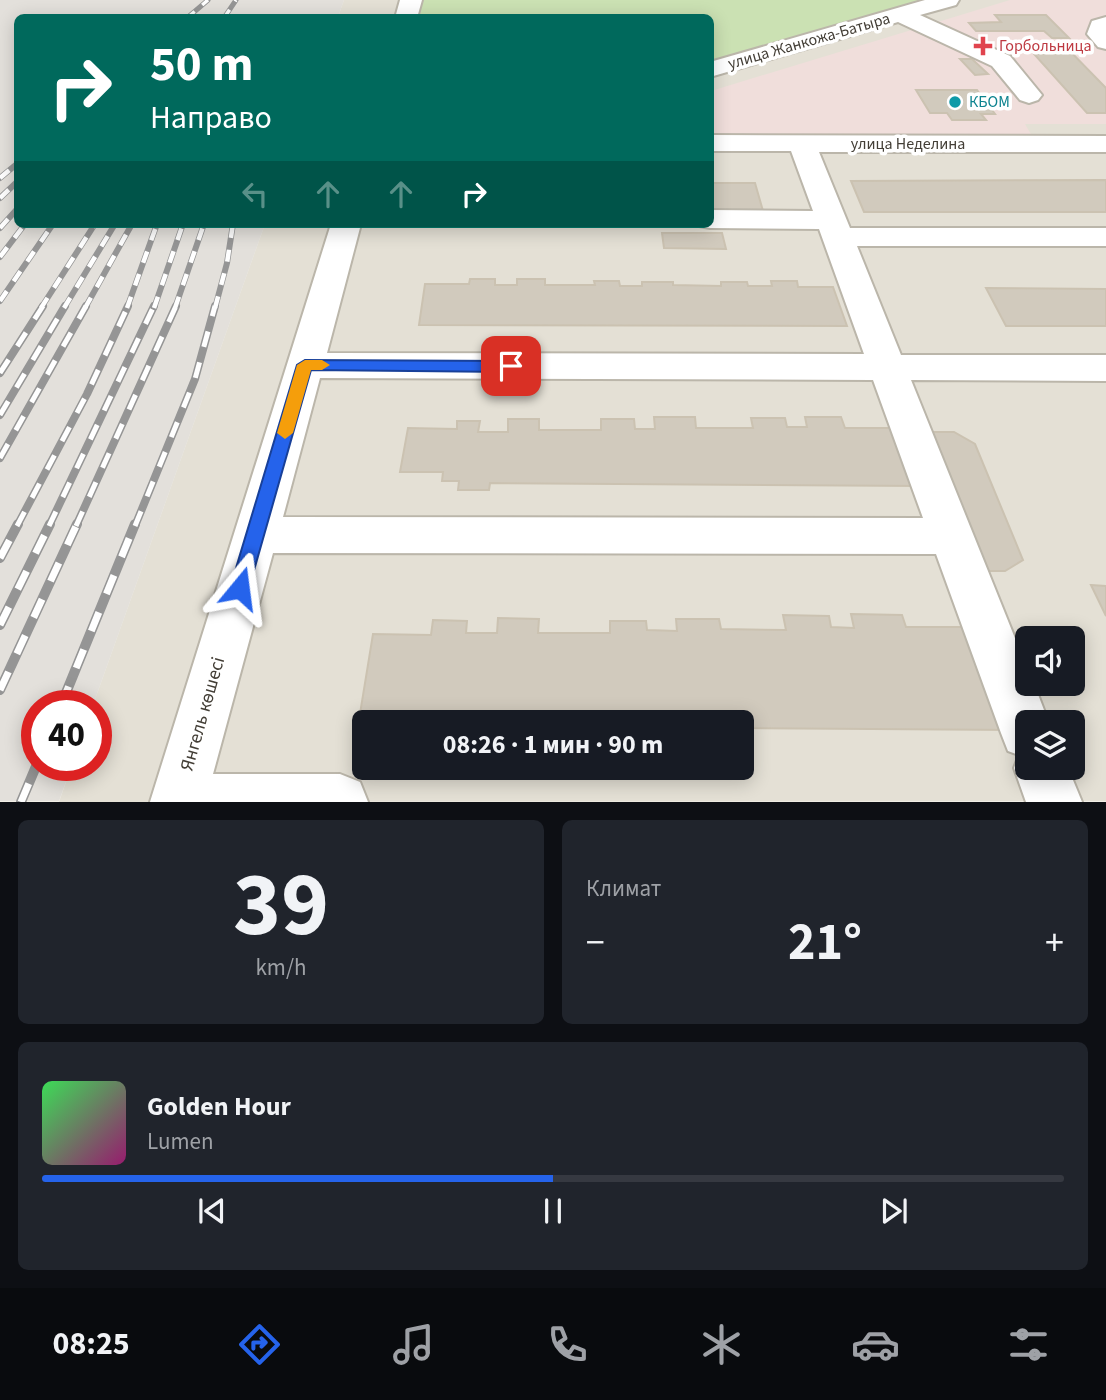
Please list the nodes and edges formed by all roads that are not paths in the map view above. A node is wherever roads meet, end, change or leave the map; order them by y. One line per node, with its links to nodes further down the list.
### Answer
1 (948, 0): 2 (street, улица Жанкожа-Батыра)
2 (900, 14): 5 (street, улица Жанкожа-Батыра); 6 (street)
3 (1106, 24): 4 (street)
4 (1106, 42)
5 (714, 69)
6 (1029, 95)
7 (714, 143): 8 (street, улица Неделина)
8 (802, 143): 9 (street, улица Неделина); 12 (street)
9 (1106, 145)
10 (714, 219): 12 (street)
11 (345, 228): 14 (street, Янгель көшесі)
12 (834, 229): 13 (street); 16 (street)
13 (1106, 237)
14 (305, 365): 16 (street); 17 (street, Янгель көшесі)
15 (1106, 368): 16 (street)
16 (888, 369): 18 (street)
17 (255, 535): 18 (street); 21 (street, Янгель көшесі)
18 (952, 536): 19 (street)
19 (1018, 710)
20 (1046, 780): 23 (street)
21 (180, 802): 22 (street)
22 (340, 802)
23 (1054, 802)

